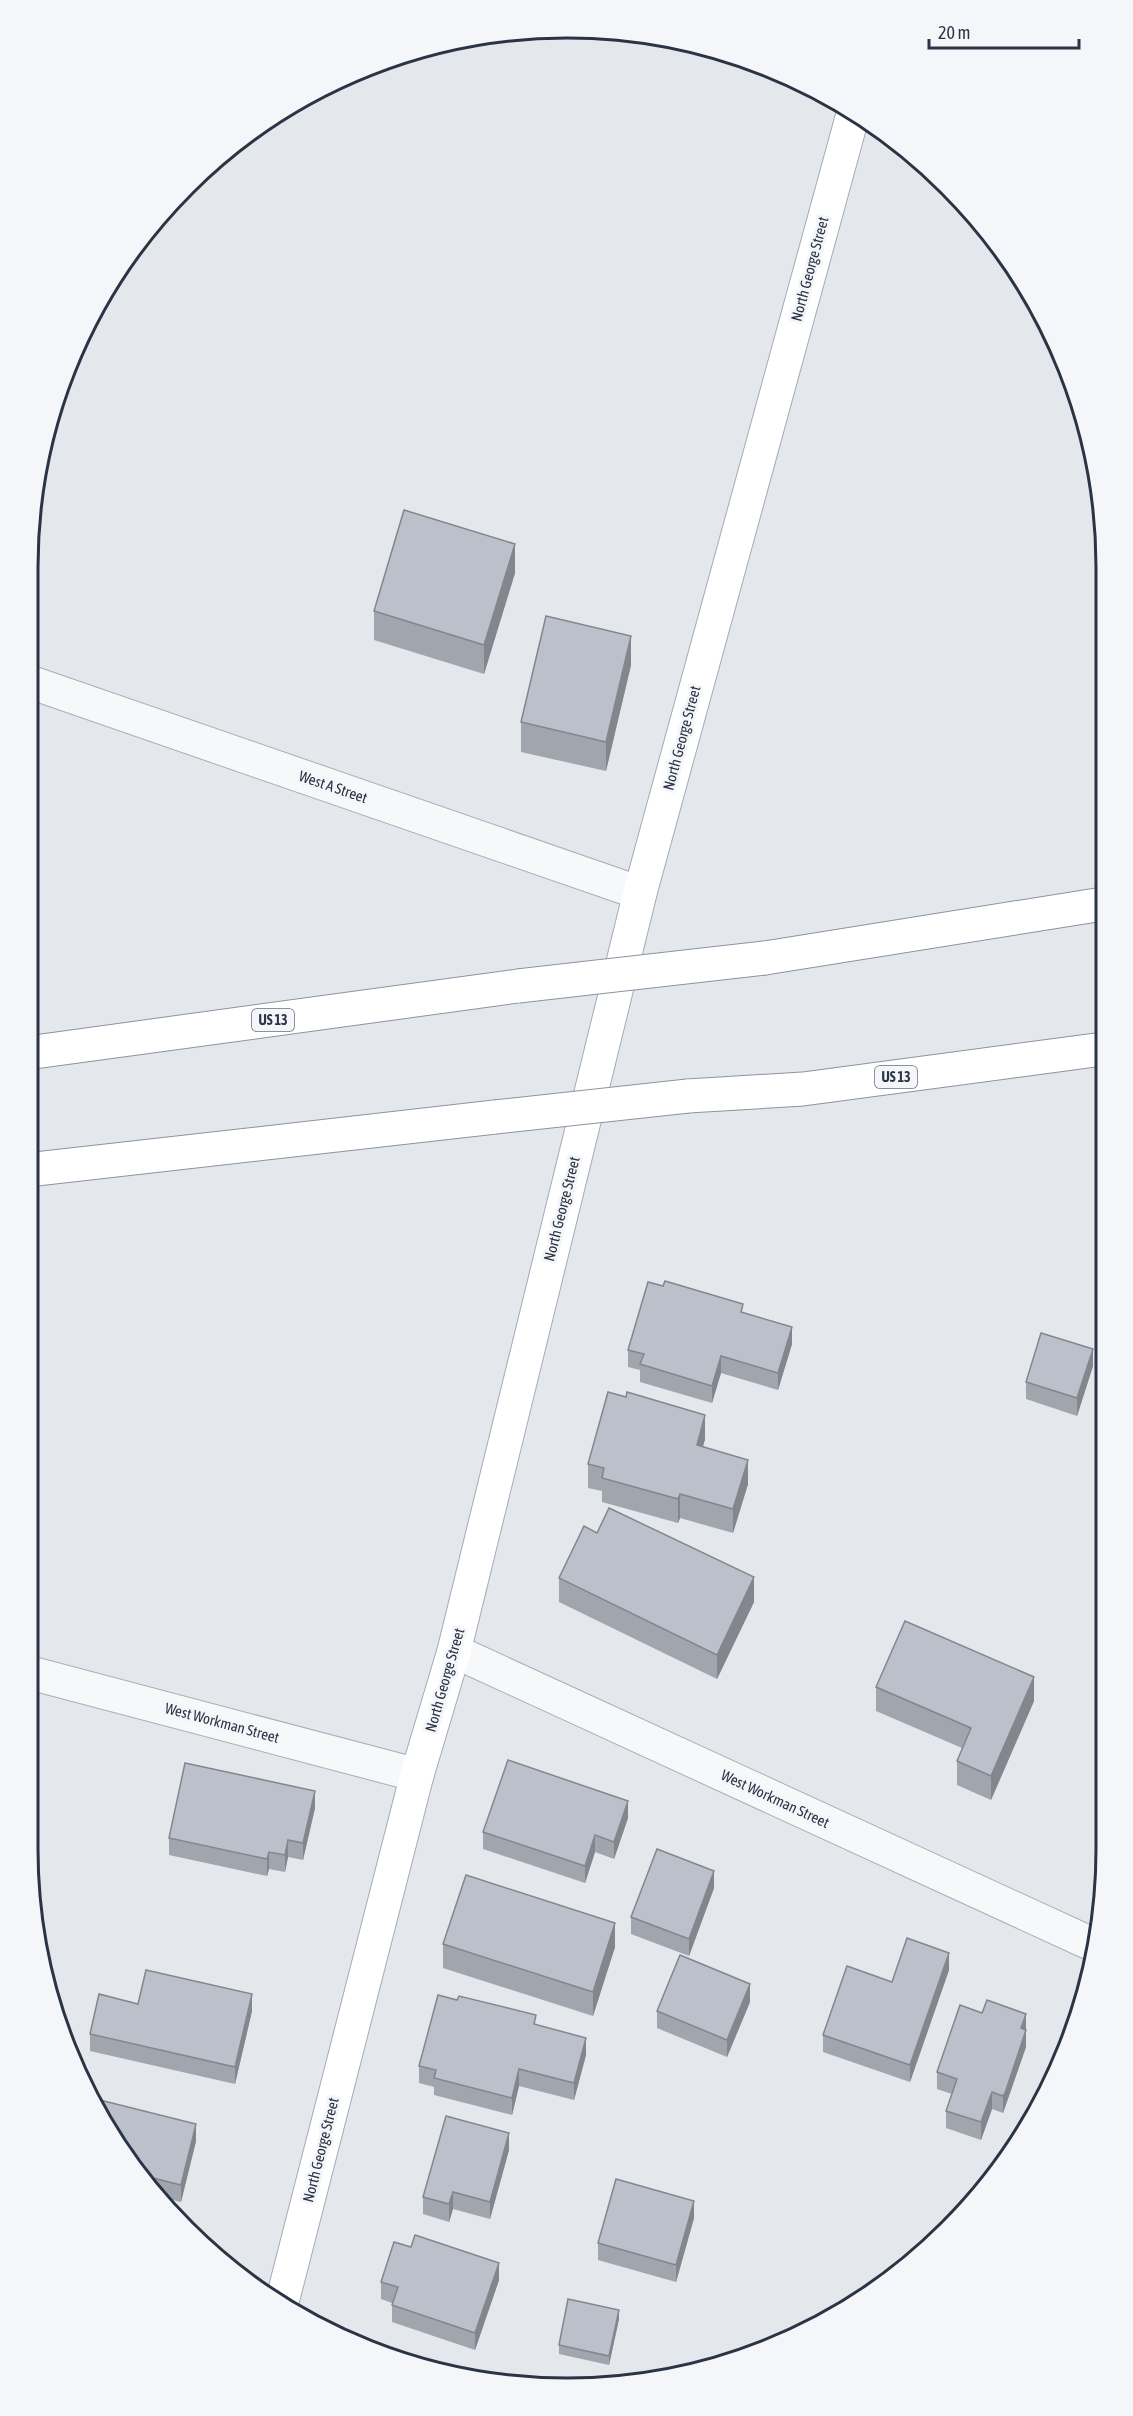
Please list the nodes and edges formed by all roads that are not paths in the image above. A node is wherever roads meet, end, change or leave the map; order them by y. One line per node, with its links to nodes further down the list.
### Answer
1 (851, 121): 3 (main road, North George Street)
2 (38, 685): 3 (street, West A Street)
3 (640, 893): 8 (main road, North George Street)
4 (1096, 905): 6 (main road, US 13, bridge)
5 (1096, 1050): 7 (main road, US 13, bridge)
6 (38, 1051)
7 (38, 1169)
8 (454, 1651): 10 (main road, North George Street); 11 (street, West Workman Street)
9 (38, 1675): 10 (street, West Workman Street)
10 (417, 1775): 12 (main road, North George Street)
11 (1087, 1942)
12 (284, 2296)

